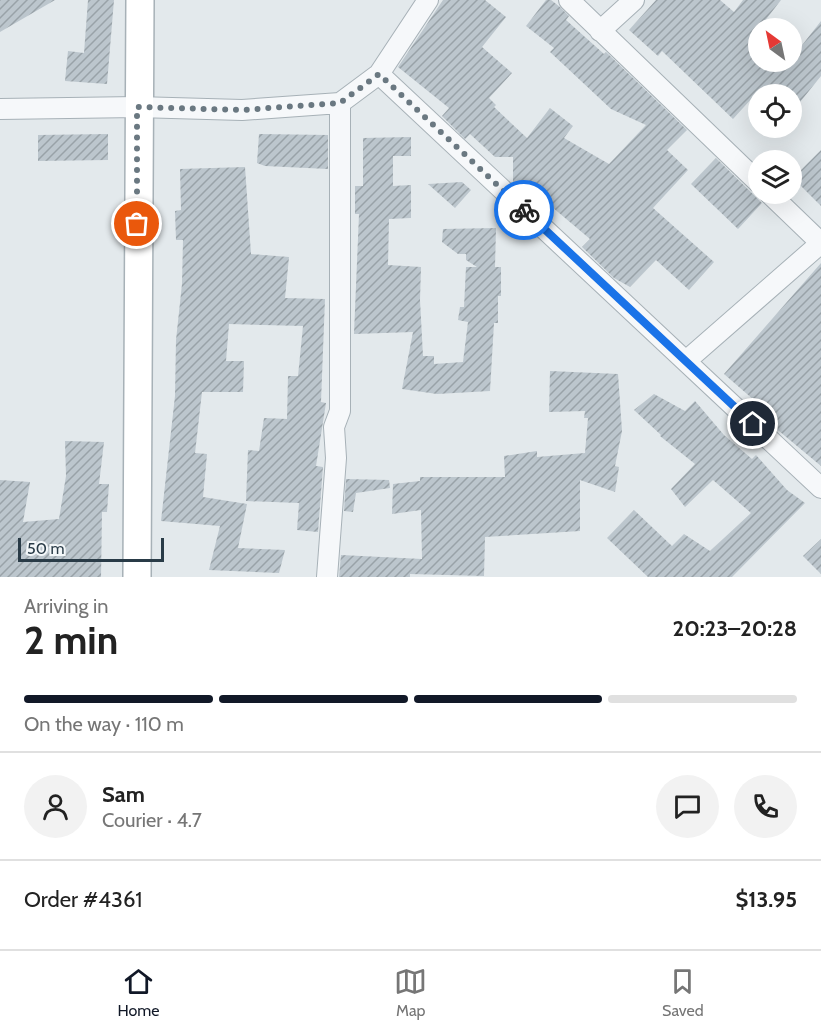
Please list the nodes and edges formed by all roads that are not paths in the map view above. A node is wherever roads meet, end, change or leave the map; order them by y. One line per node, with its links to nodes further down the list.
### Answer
1 (140, 0): 8 (street)
2 (428, 0): 6 (street)
3 (568, 0): 5 (street)
4 (634, 0): 5 (street)
5 (600, 31): 10 (street)
6 (379, 74): 7 (street); 13 (street)
7 (340, 103): 8 (street); 16 (street)
8 (137, 107): 9 (street); 15 (street)
9 (0, 109)
10 (748, 172)
11 (780, 204): 12 (street)
12 (821, 243): 13 (street)
13 (686, 361): 14 (street)
14 (821, 488)
15 (137, 577)
16 (327, 577)

